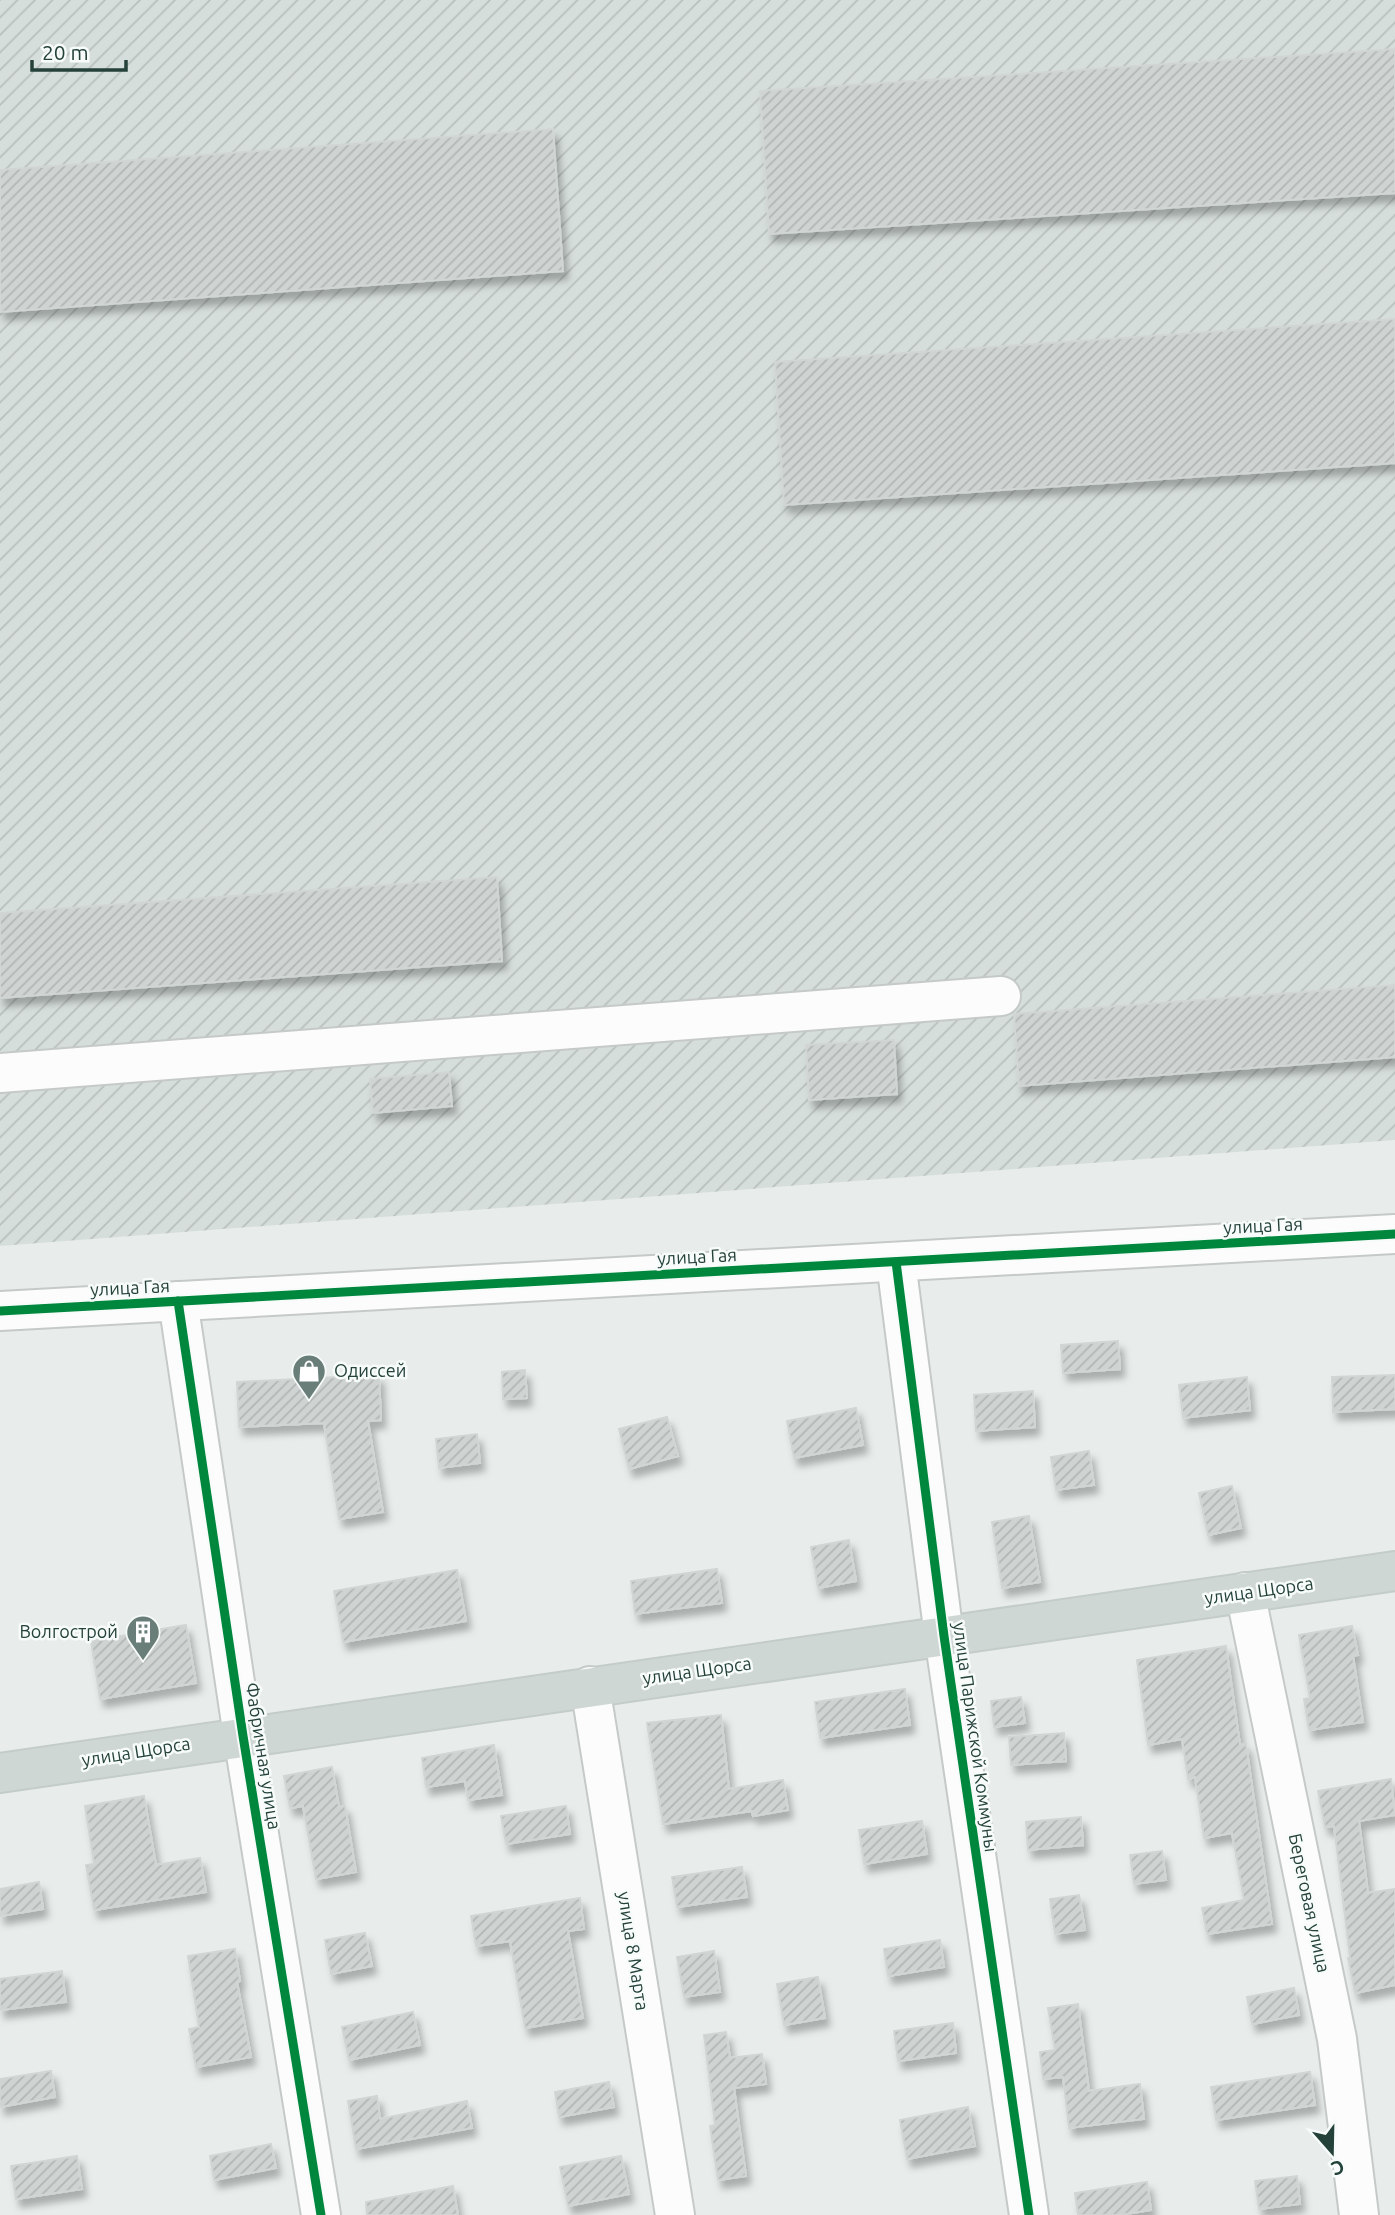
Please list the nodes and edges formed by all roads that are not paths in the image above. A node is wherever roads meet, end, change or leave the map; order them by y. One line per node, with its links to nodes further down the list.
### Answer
1 (1001, 996): 2 (street)
2 (0, 1073)
3 (1395, 1234): 4 (street, улица Гая)
4 (896, 1262): 5 (street, улица Гая); 9 (street, улица Парижской Коммуны)
5 (178, 1301): 6 (street, улица Гая); 11 (street, Фабричная улица)
6 (0, 1311)
7 (1395, 1571): 8 (main road, улица Щорса)
8 (1245, 1592): 9 (main road, улица Щорса); 16 (street, Береговая улица)
9 (944, 1636): 10 (main road, улица Щорса); 15 (street, улица Парижской Коммуны)
10 (590, 1686): 11 (main road, улица Щорса); 14 (street, улица 8 Марта)
11 (243, 1736): 12 (main road, улица Щорса); 13 (street, Фабричная улица)
12 (0, 1773)
13 (321, 2215)
14 (676, 2215)
15 (1029, 2215)
16 (1359, 2215)

